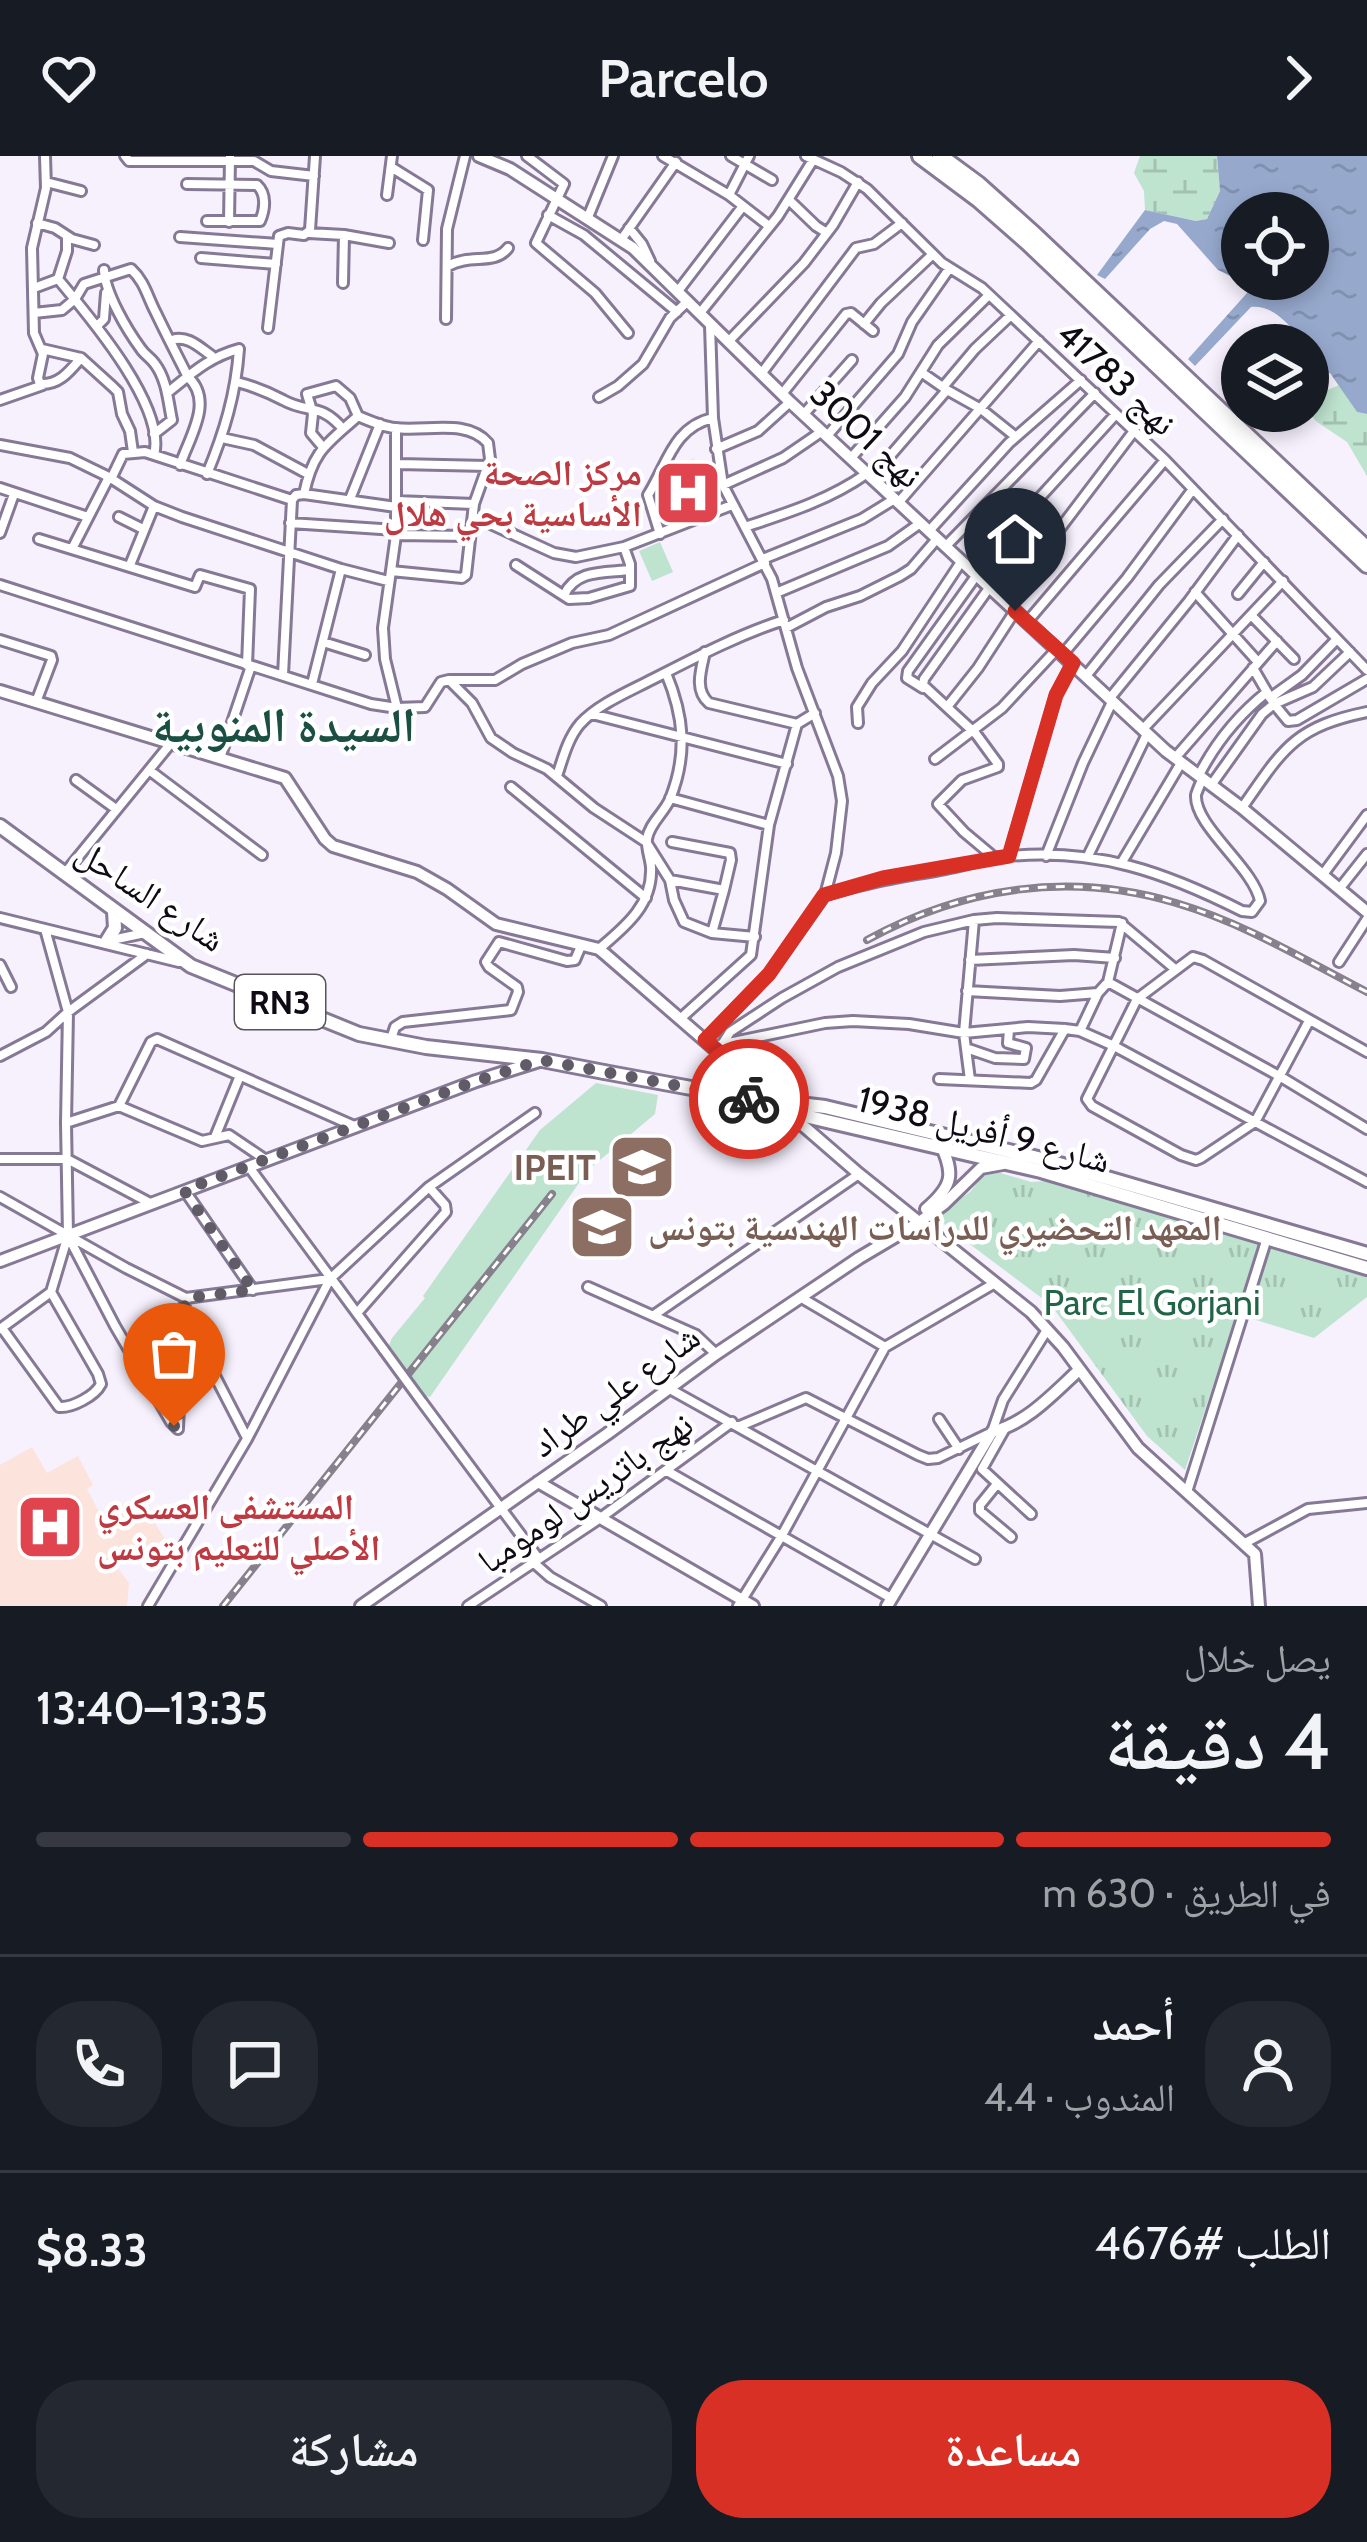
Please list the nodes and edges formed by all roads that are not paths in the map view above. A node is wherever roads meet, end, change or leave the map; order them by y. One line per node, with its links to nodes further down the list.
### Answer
1 (45, 156): 22 (street)
2 (125, 156): 13 (street)
3 (315, 156): 20 (street)
4 (465, 156): 55 (street)
5 (479, 156): 19 (street, نهج 3001)
6 (514, 156): 19 (street)
7 (527, 156): 29 (street)
8 (613, 156): 33 (street)
9 (663, 156): 18 (street)
10 (731, 156): 16 (street)
11 (920, 156): 159 (highway)
12 (940, 156): 151 (highway)
13 (206, 158): 14 (street)
14 (230, 158): 20 (street); 25 (street)
15 (810, 158): 23 (street, نهج 41783); 30 (street)
16 (748, 160): 21 (street); 28 (street)
17 (391, 162): 27 (street); 46 (street)
18 (676, 162): 28 (street); 39 (street)
19 (510, 170): 29 (street, نهج 3001)
20 (314, 176): 40 (street)
21 (772, 180)
22 (46, 182): 26 (street); 37 (street)
23 (858, 182): 36 (street, نهج 41783); 41 (street)
24 (187, 184): 25 (street)
25 (230, 184): 35 (street); 35 (street)
26 (80, 191)
27 (387, 195)
28 (729, 195): 31 (street)
29 (557, 197): 32 (street); 33 (street, نهج 3001)
30 (789, 200): 38 (street); 41 (street)
31 (743, 206): 38 (street); 63 (street)
32 (548, 215): 65 (street); 73 (street)
33 (588, 217): 45 (street, نهج 3001)
34 (207, 221): 35 (street)
35 (230, 222)
36 (902, 223): 51 (street, نهج 41783); 82 (street)
37 (37, 224): 43 (street); 60 (street)
38 (769, 226): 67 (street)
39 (629, 228): 45 (street); 53 (street)
40 (309, 233): 42 (street); 48 (street)
41 (827, 233): 76 (street)
42 (344, 236): 47 (street); 59 (street)
43 (67, 237): 49 (street); 58 (street)
44 (180, 237): 48 (street)
45 (621, 239): 53 (street, نهج 3001)
46 (423, 241)
47 (389, 243)
48 (278, 244): 54 (street)
49 (94, 245)
50 (508, 248): 55 (street)
51 (933, 254): 56 (street, نهج 41783); 91 (street)
52 (201, 258): 54 (street)
53 (651, 263): 63 (street, نهج 3001)
54 (276, 264): 72 (street)
55 (447, 267): 69 (street)
56 (949, 268): 62 (street, نهج 41783); 106 (street)
57 (104, 275): 61 (street); 64 (street); 74 (street)
58 (58, 279): 60 (street); 64 (street)
59 (343, 283)
60 (34, 288): 66 (street)
61 (107, 291): 71 (street); 88 (street)
62 (989, 295): 68 (street, نهج 41783); 81 (street)
63 (683, 296): 65 (street); 67 (street, نهج 3001)
64 (74, 299): 66 (street); 71 (street)
65 (676, 312): 90 (street)
66 (34, 313): 77 (street)
67 (700, 314): 70 (street, نهج 3001)
68 (1011, 315): 75 (street, نهج 41783); 87 (street)
69 (446, 319)
70 (710, 324): 76 (street, نهج 3001); 100 (street)
71 (98, 325): 96 (street)
72 (268, 328)
73 (628, 333)
74 (172, 340): 78 (street); 83 (street)
75 (1039, 341): 84 (street, نهج 41783); 95 (street)
76 (728, 342): 82 (street, نهج 3001)
77 (42, 349): 79 (street); 86 (street)
78 (212, 356): 83 (street); 85 (street)
79 (81, 358): 86 (street); 112 (street)
80 (852, 360): 97 (street)
81 (921, 372): 87 (street); 114 (street)
82 (761, 374): 91 (street, نهج 3001)
83 (188, 377): 88 (street); 116 (street)
84 (1081, 380): 89 (street, نهج 41783); 107 (street)
85 (237, 382): 93 (street); 108 (street)
86 (44, 385): 92 (street)
87 (945, 388): 95 (street); 121 (street)
88 (167, 393): 94 (street)
89 (1095, 393): 98 (street, نهج 41783); 147 (street)
90 (599, 397)
91 (786, 398): 97 (street, نهج 3001); 111 (street)
92 (0, 400)
93 (310, 408): 99 (street); 103 (street); 110 (street)
94 (170, 409): 96 (street); 105 (street)
95 (981, 410): 107 (street); 130 (street)
96 (147, 412): 105 (street)
97 (804, 414): 106 (street, نهج 3001)
98 (1117, 414): 104 (street, نهج 41783); 162 (street)
99 (358, 416): 101 (street); 103 (street)
100 (713, 418): 111 (street); 144 (street)
101 (380, 424): 102 (street); 129 (street)
102 (396, 428): 117 (street); 118 (street)
103 (343, 430): 110 (street)
104 (1134, 430): 115 (street, نهج 41783); 172 (street)
105 (154, 434): 113 (street)
106 (824, 434): 114 (street, نهج 3001); 123 (street)
107 (1016, 437): 147 (street)
108 (222, 438): 119 (street); 120 (street)
109 (0, 445): 122 (street)
110 (322, 446): 120 (street)
111 (716, 449): 123 (street)
112 (133, 452): 113 (street); 122 (street)
113 (154, 455): 116 (street)
114 (850, 459): 121 (street, نهج 3001)
115 (1165, 460): 125 (street, نهج 41783); 175 (street)
116 (180, 464): 119 (street)
117 (398, 464): 118 (street); 132 (street)
118 (488, 466): 131 (street)
119 (208, 474): 128 (street)
120 (308, 474): 127 (street)
121 (869, 476): 130 (street, نهج 3001); 140 (street)
122 (110, 478): 134 (street); 136 (street)
123 (723, 485): 133 (street)
124 (0, 488): 126 (street)
125 (1193, 489): 138 (street, نهج 41783); 185 (street)
126 (14, 494): 136 (street); 142 (street)
127 (304, 494): 128 (street); 129 (street)
128 (292, 500): 139 (street)
129 (350, 500): 132 (street)
130 (896, 502): 147 (street, نهج 3001); 154 (street)
131 (474, 503): 132 (street); 135 (street)
132 (396, 504): 143 (street)
133 (732, 505): 140 (street); 144 (street)
134 (154, 506): 141 (street); 152 (street)
135 (472, 516): 146 (street); 153 (street)
136 (88, 517): 149 (street)
137 (119, 518): 141 (street)
138 (1222, 519): 145 (street, نهج 41783); 192 (street)
139 (289, 523): 143 (street); 152 (street)
140 (745, 527): 154 (street)
141 (143, 529): 157 (street)
142 (0, 533)
143 (396, 533): 146 (street); 164 (street)
144 (660, 534): 150 (street)
145 (1238, 535): 156 (street, نهج 41783); 168 (street)
146 (470, 536): 164 (street)
147 (932, 536): 155 (street, نهج 3001); 169 (street); 176 (street)
148 (39, 539): 149 (street)
149 (73, 547): 157 (street)
150 (624, 547): 153 (street); 161 (street)
151 (1367, 549)
152 (290, 553): 160 (street); 191 (street)
153 (576, 557): 163 (street)
154 (764, 561): 169 (street); 194 (street)
155 (961, 562): 162 (street, نهج 3001); 206 (street)
156 (1264, 562): 165 (street, نهج 41783); 170 (street)
157 (130, 565): 188 (street)
158 (516, 565): 171 (street)
159 (1367, 565)
160 (341, 569): 164 (street); 181 (street)
161 (630, 570): 163 (street); 171 (street)
162 (974, 574): 167 (street, نهج 3001); 196 (street)
163 (582, 575): 171 (street)
164 (389, 576): 202 (street)
165 (1283, 581): 174 (street); 178 (street, نهج 41783)
166 (0, 585): 188 (street)
167 (989, 588): 172 (street, نهج 3001); 196 (street)
168 (1195, 592): 177 (street); 199 (street)
169 (776, 593): 176 (street)
170 (1238, 594)
171 (564, 595)
172 (1000, 598): 173 (street, نهج 3001)
173 (1015, 611): 175 (street, نهج 3001); 201 (street)
174 (1251, 615): 177 (street); 180 (street)
175 (1027, 622): 185 (street, نهج 3001)
176 (785, 624): 182 (street); 204 (street)
177 (1234, 632): 187 (street); 209 (street)
178 (1337, 639): 183 (street, نهج 41783); 198 (street)
179 (0, 640): 200 (street)
180 (1277, 641): 186 (street); 187 (street)
181 (323, 642): 184 (street); 195 (street)
182 (706, 652): 190 (street); 207 (street)
183 (1350, 652): 189 (street, نهج 41783); 198 (street)
184 (365, 655)
185 (1064, 655): 192 (street, نهج 3001); 208 (street); 231 (street)
186 (1294, 659)
187 (1256, 665): 198 (street); 214 (street)
188 (249, 666): 191 (street); 212 (street)
189 (1367, 670)
190 (665, 673): 205 (street); 210 (street)
191 (284, 675): 195 (street)
192 (1086, 676): 199 (street, نهج 3001)
193 (1367, 679): 198 (street)
194 (449, 680): 202 (street); 217 (street)
195 (312, 684): 202 (street)
196 (925, 689): 201 (street)
197 (0, 691): 200 (street)
198 (1270, 698): 218 (street); 218 (street)
199 (1111, 699): 209 (street, نهج 3001); 232 (street)
200 (36, 703): 211 (street)
201 (947, 707): 208 (street)
202 (397, 708)
203 (1367, 712): 222 (street)
204 (815, 713): 207 (street); 241 (street)
205 (592, 714): 210 (street); 217 (street)
206 (858, 723)
207 (797, 724): 215 (street)
208 (971, 730): 213 (street); 234 (street)
209 (1145, 731): 214 (street, نهج 3001); 233 (street)
210 (684, 737): 215 (street); 221 (street)
211 (172, 742): 212 (street); 216 (street)
212 (220, 758): 253 (street)
213 (935, 759)
214 (1178, 760): 218 (street, نهج 3001); 235 (street)
215 (787, 764): 225 (street)
216 (149, 770): 223 (street); 230 (street)
217 (557, 777): 227 (street)
218 (1205, 779): 222 (street, نهج 3001); 235 (street)
219 (76, 780): 223 (street)
220 (512, 788): 242 (street)
221 (670, 798): 225 (street); 227 (street)
222 (1242, 808): 237 (street, نهج 3001)
223 (116, 809): 236 (street)
224 (1367, 815): 237 (street)
225 (769, 825): 251 (street)
226 (0, 826): 236 (main road, شارع الساحل / RN3)
227 (646, 842): 238 (street); 242 (street)
228 (671, 842): 240 (street)
229 (1367, 854): 239 (street)
230 (262, 855)
231 (1009, 856): 232 (street); 234 (street)
232 (1046, 856): 233 (street)
233 (1088, 856): 235 (street)
234 (995, 858): 241 (street)
235 (1122, 862)
236 (65, 873): 244 (main road, شارع الساحل / RN3)
237 (1324, 873): 239 (street, نهج 3001)
238 (670, 880): 240 (street); 250 (street)
239 (1340, 888): 243 (street, نهج 3001)
240 (724, 890): 250 (street)
241 (824, 895): 275 (street)
242 (646, 898): 254 (street)
243 (1366, 911): 258 (street)
244 (114, 912): 249 (main road, شارع الساحل / RN3); 252 (main road)
245 (974, 920): 247 (street); 257 (street); 275 (street)
246 (2, 921): 248 (street)
247 (1122, 923): 256 (street); 261 (street)
248 (45, 929): 252 (street); 267 (street)
249 (146, 933): 252 (street); 260 (main road, شارع الساحل / RN3)
250 (712, 933): 251 (street)
251 (755, 938): 268 (street)
252 (103, 942): 255 (street)
253 (581, 946): 254 (street); 274 (street)
254 (599, 950): 268 (street)
255 (148, 953): 260 (street); 267 (street)
256 (1115, 958): 257 (street); 262 (street)
257 (970, 960): 264 (street)
258 (1340, 962)
259 (0, 964): 263 (street)
260 (191, 965): 274 (main road, شارع الساحل / RN3)
261 (1174, 969): 266 (street); 269 (street)
262 (1108, 982): 265 (street); 266 (street)
263 (10, 986)
264 (967, 992): 265 (street); 273 (street)
265 (1098, 993): 272 (street)
266 (1138, 999): 276 (street); 282 (street)
267 (68, 1012): 279 (street); 292 (street)
268 (680, 1018): 275 (street)
269 (1309, 1022): 278 (street); 282 (street)
270 (1009, 1029): 271 (street); 273 (street); 277 (street)
271 (1065, 1029): 272 (street); 285 (street)
272 (1080, 1031): 276 (street)
273 (964, 1033): 275 (street); 277 (street)
274 (390, 1041): 280 (main road, شارع الساحل / RN3)
275 (713, 1044): 287 (street)
276 (1114, 1046): 291 (street); 291 (street)
277 (966, 1048): 285 (street)
278 (1367, 1052)
279 (0, 1056)
280 (504, 1058): 281 (main road, شارع الساحل / RN3); 286 (street)
281 (542, 1060): 286 (street); 287 (main road, شارع الساحل / RN3, bridge)
282 (1281, 1077): 291 (street); 294 (street)
283 (239, 1078): 288 (street); 293 (street); 296 (street)
284 (940, 1079): 285 (street)
285 (970, 1080)
286 (476, 1081): 293 (street)
287 (777, 1105): 290 (main road, شارع 9 أفريل 1938 / RN3); 295 (street)
288 (119, 1106): 292 (street); 296 (street)
289 (535, 1112): 305 (street)
290 (824, 1113): 295 (street); 297 (main road, شارع 9 أفريل 1938 / RN3)
291 (1255, 1122): 304 (street)
292 (66, 1123): 299 (street)
293 (355, 1127): 300 (street)
294 (1367, 1129)
295 (815, 1135): 303 (street)
296 (214, 1138): 300 (street)
297 (938, 1140): 301 (main road, شارع 9 أفريل 1938 / RN3); 309 (street, شارع علي طراد); 312 (main road, شارع 9 أفريل 1938 / RN3)
298 (0, 1159): 299 (street)
299 (67, 1160): 308 (street); 310 (street)
300 (266, 1160): 302 (street)
301 (1006, 1164): 309 (street, شارع علي طراد); 311 (main road, شارع 9 أفريل 1938 / RN3)
302 (249, 1167): 306 (street); 315 (street)
303 (859, 1174): 309 (street); 324 (street)
304 (1367, 1181)
305 (429, 1187): 315 (street); 323 (street)
306 (184, 1190): 308 (street); 318 (street)
307 (0, 1197): 310 (street)
308 (150, 1203): 310 (street)
309 (912, 1223): 316 (street); 320 (street, شارع علي طراد)
310 (68, 1235): 313 (street); 319 (street); 321 (street); 322 (street)
311 (1268, 1238): 314 (main road, شارع 9 أفريل 1938 / RN3); 341 (street)
312 (1367, 1254)
313 (0, 1261)
314 (1367, 1268)
315 (330, 1279): 318 (street); 323 (street); 335 (street)
316 (996, 1282): 326 (street); 327 (street)
317 (588, 1287): 324 (street)
318 (253, 1290): 321 (street)
319 (51, 1292): 325 (street); 325 (street)
320 (800, 1297): 327 (street); 328 (street, شارع علي طراد)
321 (186, 1298): 322 (street)
322 (183, 1314): 335 (street)
323 (356, 1314): 343 (street, bridge)
324 (655, 1316): 328 (street)
325 (1, 1329)
326 (1048, 1329): 329 (street); 334 (street)
327 (885, 1347): 331 (street)
328 (716, 1354): 330 (street, شارع علي طراد)
329 (1078, 1370): 334 (street); 341 (street)
330 (668, 1388): 333 (street); 339 (street, شارع علي طراد)
331 (845, 1417): 333 (street, نهج باتريس لومومبا); 336 (street, نهج باتريس لومومبا); 338 (street)
332 (939, 1419): 336 (street)
333 (736, 1424): 337 (street, نهج باتريس لومومبا); 338 (street)
334 (999, 1430): 336 (street); 340 (street); 346 (street)
335 (247, 1439): 355 (street)
336 (959, 1449)
337 (667, 1471): 345 (street, نهج باتريس لومومبا); 347 (street)
338 (818, 1471): 346 (street); 347 (street)
339 (538, 1482): 343 (street, شارع علي طراد); 345 (street)
340 (997, 1484): 344 (street); 348 (street)
341 (1187, 1494): 349 (street)
342 (1367, 1503): 349 (street)
343 (500, 1508): 351 (street); 356 (street, شارع علي طراد)
344 (1031, 1514)
345 (599, 1519): 351 (street, نهج باتريس لومومبا); 354 (street)
346 (929, 1534): 350 (street); 352 (street)
347 (781, 1537): 352 (street); 354 (street)
348 (1011, 1537)
349 (1245, 1543): 359 (street)
350 (975, 1559)
351 (536, 1560): 353 (street); 357 (street, نهج باتريس لومومبا)
352 (889, 1602)
353 (587, 1603): 358 (street)
354 (744, 1604)
355 (148, 1606)
356 (361, 1606)
357 (468, 1606)
358 (601, 1606)
359 (1259, 1606)

